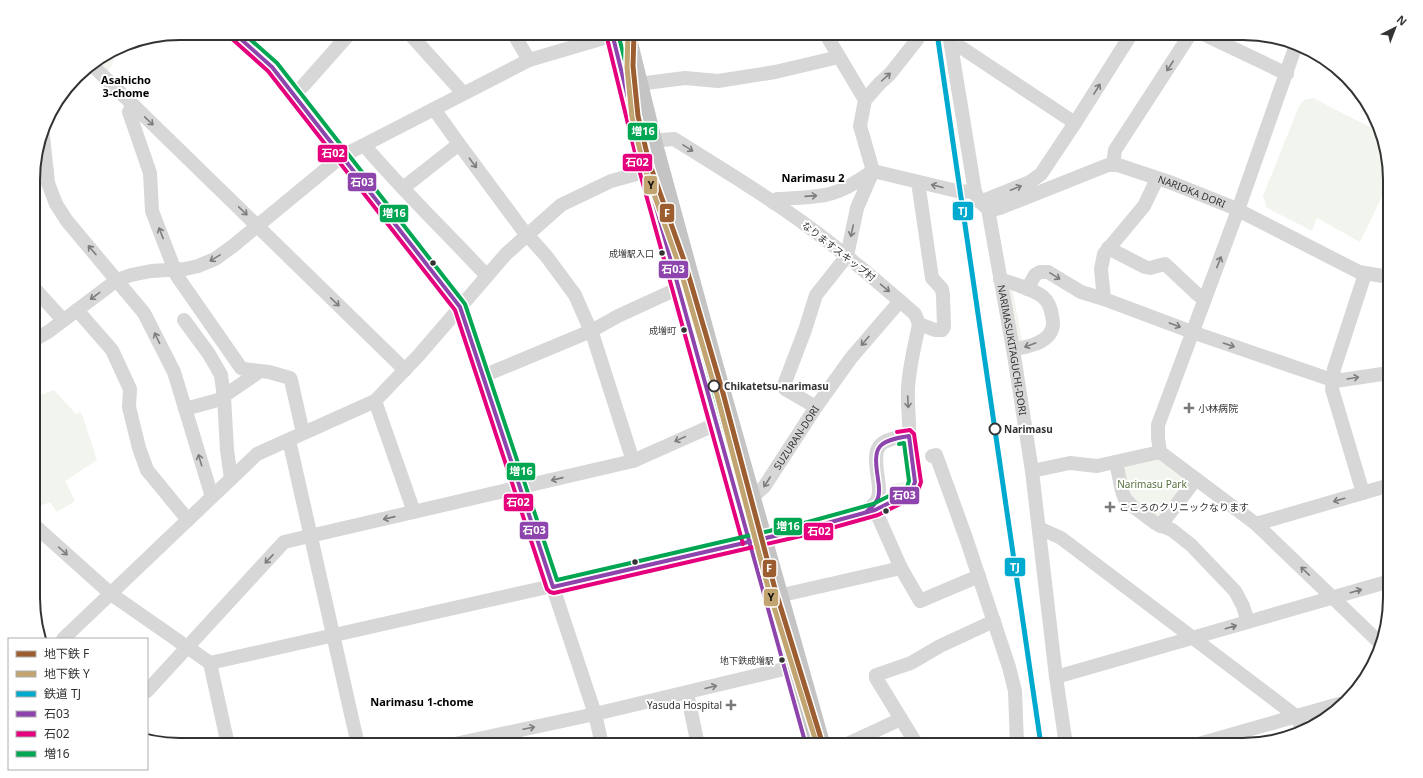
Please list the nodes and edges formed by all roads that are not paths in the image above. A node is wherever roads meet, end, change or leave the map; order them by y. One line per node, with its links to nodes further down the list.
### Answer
1 (248, 40): 22 (street)
2 (344, 40): 22 (street)
3 (415, 40): 21 (street)
4 (517, 40): 17 (street)
5 (597, 40): 17 (street)
6 (620, 40): 20 (highway)
7 (620, 40): 34 (highway)
8 (829, 40): 16 (street)
9 (917, 40): 23 (street, one-way to 9)
10 (950, 40): 14 (street, NARIMASUKITAGUCHI-DORI)
11 (1128, 40): 26 (street, one-way to 11)
12 (1186, 40): 32 (street, one-way to 32)
13 (1216, 40): 19 (street)
14 (952, 49): 26 (street); 40 (street, NARIMASUKITAGUCHI-DORI)
15 (1295, 50): 19 (street)
16 (839, 56): 20 (street); 23 (street)
17 (528, 60): 21 (street)
18 (96, 69): 24 (street)
19 (1287, 74): 42 (street)
20 (638, 84): 27 (highway)
21 (463, 92): 25 (street)
22 (294, 94): 31 (street)
23 (865, 100): 35 (street)
24 (133, 105): 43 (street, one-way to 43); 47 (street, one-way to 24)
25 (434, 109): 28 (street); 29 (street)
26 (1075, 123): 40 (street, one-way to 26)
27 (652, 143): 34 (highway); 41 (street, なりますスキップ村, one-way to 41)
28 (364, 144): 31 (street); 39 (street)
29 (459, 144): 39 (street); 44 (street, one-way to 44)
30 (44, 148): 33 (street)
31 (342, 156): 43 (street); 59 (street)
32 (1113, 164): 37 (street, NARIOKA DORI); 40 (street)
33 (47, 170): 36 (street); 52 (street, one-way to 33)
34 (652, 170): 44 (street); 53 (highway); 94 (highway)
35 (873, 171): 38 (street); 41 (street, one-way to 35); 46 (street, one-way to 46)
36 (40, 175)
37 (1157, 179): 42 (street, NARIOKA DORI); 45 (street)
38 (918, 182): 40 (street, one-way to 38); 63 (street)
39 (403, 188): 49 (street)
40 (981, 201): 51 (street, NARIMASUKITAGUCHI-DORI)
41 (774, 202): 46 (street, なりますスキップ村)
42 (1238, 210): 48 (street, NARIOKA DORI); 57 (street, one-way to 42)
43 (258, 226): 47 (street, one-way to 47); 68 (street, one-way to 68)
44 (528, 235): 49 (street); 64 (street)
45 (1108, 248): 56 (street); 57 (street)
46 (847, 256): 58 (street, なりますスキップ村, one-way to 58); 75 (street)
47 (175, 269): 52 (street); 69 (street)
48 (1365, 274): 50 (street, NARIOKA DORI); 72 (street)
49 (487, 276): 59 (street)
50 (1383, 276)
51 (1000, 279): 54 (street); 67 (street, NARIMASUKITAGUCHI-DORI)
52 (117, 280): 60 (street, one-way to 60); 76 (street, one-way to 52)
53 (679, 288): 64 (street); 77 (highway)
54 (1026, 289): 56 (street, one-way to 56); 67 (street, one-way to 67)
55 (40, 295): 61 (street)
56 (1104, 299): 65 (street, one-way to 65)
57 (1205, 299): 65 (street)
58 (900, 301): 63 (street, なりますスキップ村); 75 (street, SUZURAN-DORI, one-way to 75)
59 (460, 307): 68 (street); 71 (street)
60 (77, 310): 61 (street); 97 (street)
61 (63, 320): 66 (street)
62 (184, 320): 73 (street)
63 (919, 324): 79 (street, one-way to 79)
64 (591, 331): 71 (street); 83 (street)
65 (1192, 332): 72 (street, one-way to 72); 81 (street)
66 (40, 337)
67 (1013, 349): 85 (street, NARIMASUKITAGUCHI-DORI)
68 (405, 370): 74 (street)
69 (258, 371): 73 (street); 78 (street)
70 (1383, 373): 72 (street, one-way to 70)
71 (483, 376): 90 (street)
72 (1332, 380): 91 (street)
73 (224, 397): 76 (street); 86 (street)
74 (375, 401): 78 (street); 96 (street)
75 (816, 407): 94 (street, SUZURAN-DORI, one-way to 94)
76 (185, 410): 93 (street, one-way to 76)
77 (716, 424): 83 (street, one-way to 83); 103 (highway)
78 (303, 433): 80 (street)
79 (909, 436): 88 (street); 92 (street)
80 (289, 440): 86 (street); 102 (street)
81 (1160, 452): 84 (street); 87 (street)
82 (932, 456): 105 (street)
83 (633, 461): 90 (street, one-way to 90)
84 (1116, 462): 85 (street); 99 (street)
85 (1032, 471): 100 (street, NARIMASUKITAGUCHI-DORI)
86 (232, 479): 93 (street)
87 (1196, 479): 98 (street); 99 (street)
88 (879, 487): 92 (street); 95 (street)
89 (1383, 487): 91 (street)
90 (519, 488): 96 (street); 107 (street)
91 (1363, 493): 98 (street, one-way to 98)
92 (904, 496): 95 (street)
93 (212, 497): 97 (street)
94 (751, 498): 103 (highway)
95 (871, 509): 103 (street); 104 (street)
96 (414, 512): 102 (street, one-way to 102)
97 (188, 520): 108 (street)
98 (1256, 524): 110 (street, one-way to 98)
99 (1160, 526): 112 (street)
100 (1039, 528): 115 (street); 120 (street, NARIMASUKITAGUCHI-DORI)
101 (40, 530): 108 (street, one-way to 108)
102 (311, 536): 113 (street); 117 (street, one-way to 117)
103 (756, 541): 107 (street); 109 (highway); 119 (highway)
104 (901, 568): 105 (street); 109 (street)
105 (978, 576): 111 (street)
106 (1383, 583): 110 (street, one-way to 106)
107 (553, 587): 113 (street); 124 (street)
108 (111, 594): 114 (street); 117 (street)
109 (778, 596): 133 (highway)
110 (1333, 598): 112 (street); 116 (street)
111 (994, 621): 125 (street); 136 (street)
112 (1248, 622): 115 (street, one-way to 112)
113 (333, 636): 118 (street); 128 (street)
114 (64, 638)
115 (1194, 638): 120 (street); 126 (street)
116 (1376, 640)
117 (188, 647): 118 (street); 121 (street)
118 (210, 663): 127 (street)
119 (784, 669): 122 (street, one-way to 119); 132 (highway)
120 (1056, 677): 137 (street, NARIMASUKITAGUCHI-DORI)
121 (148, 690)
122 (687, 693): 124 (street); 131 (street)
123 (1326, 710): 126 (street)
124 (595, 714): 129 (street, one-way to 124); 130 (street)
125 (901, 719): 134 (street); 135 (street)
126 (1299, 722): 138 (street)
127 (226, 738)
128 (356, 738)
129 (483, 738)
130 (600, 738)
131 (697, 738)
132 (804, 738)
133 (818, 738)
134 (860, 738)
135 (913, 738)
136 (1017, 738)
137 (1065, 738)
138 (1227, 738)

